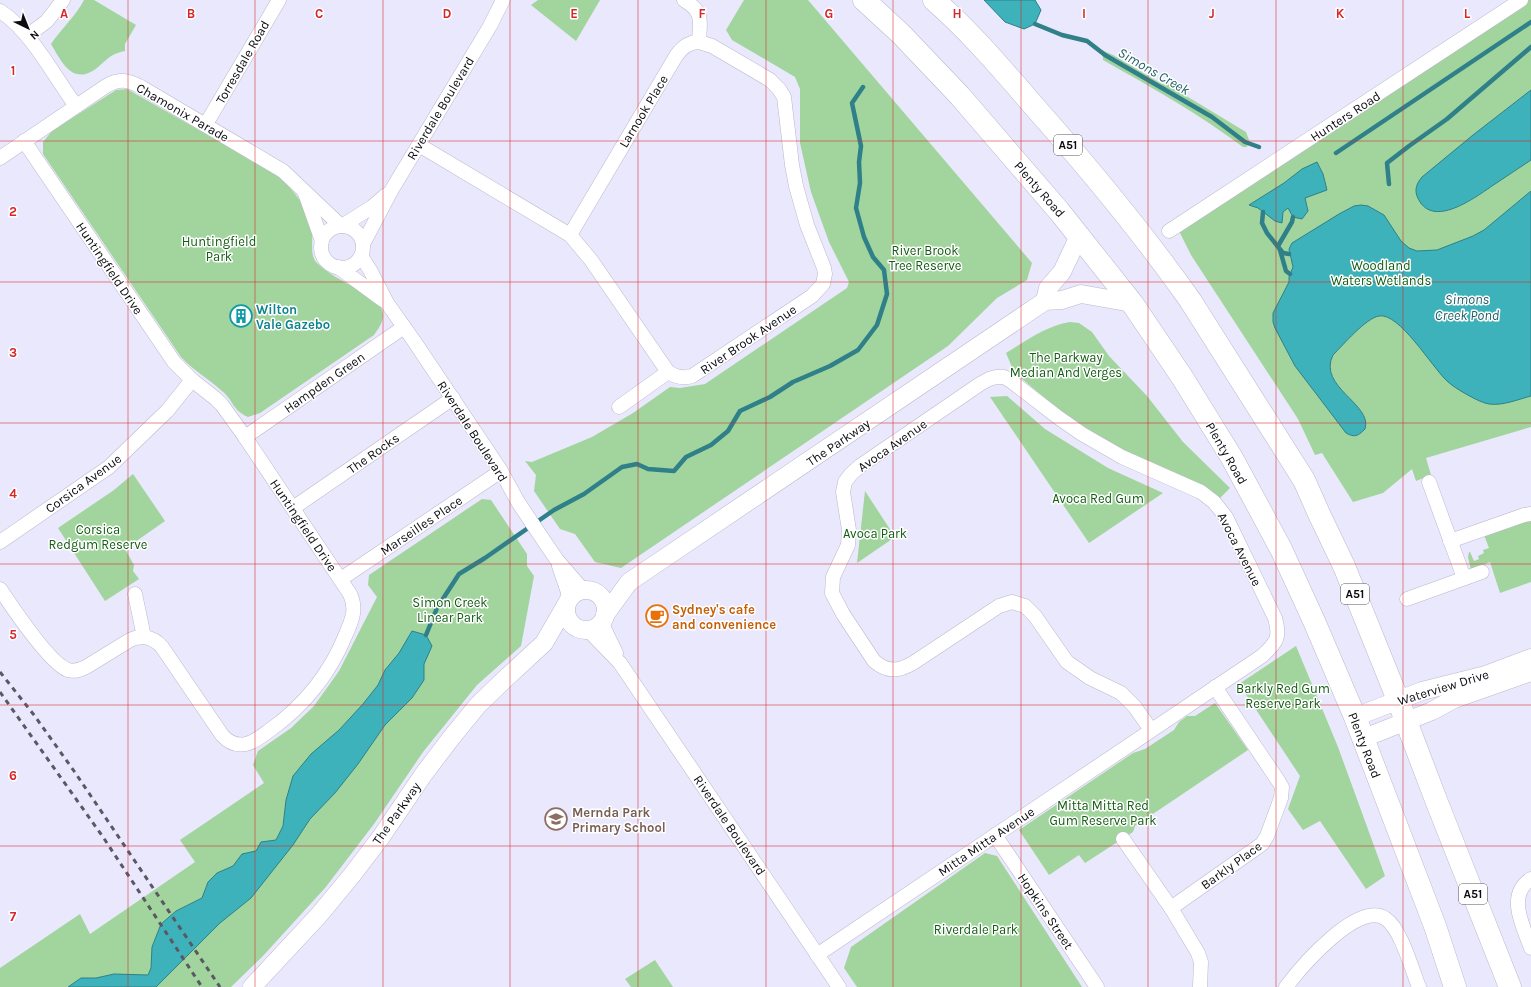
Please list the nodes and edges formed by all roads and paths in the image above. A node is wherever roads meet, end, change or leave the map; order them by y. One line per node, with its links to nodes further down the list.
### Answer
1 (63, 0): 11 (street)
2 (279, 0): 14 (street, Torresdale Road)
3 (503, 0): 10 (street, Riverdale Boulevard)
4 (511, 0): 10 (street, Riverdale Boulevard)
5 (684, 0): 12 (street)
6 (864, 0): 23 (highway, Plenty Road)
7 (934, 0): 56 (highway, A51)
8 (1521, 0): 21 (street, Hunters Road)
9 (0, 11): 11 (street)
10 (490, 26): 16 (street, Riverdale Boulevard)
11 (27, 36): 13 (street)
12 (699, 42): 22 (street, Larnook Place); 31 (street, River Brook Avenue)
13 (76, 106): 14 (street, Chamonix Parade); 15 (street, Chamonix Parade)
14 (206, 124): 18 (street, Chamonix Parade)
15 (24, 141): 17 (street, Chamonix Parade); 32 (street, Huntingfield Drive)
16 (419, 145): 19 (street, Riverdale Boulevard); 22 (street)
17 (0, 158)
18 (303, 189): 20 (street, Chamonix Parade); 24 (street, Chamonix Parade)
19 (391, 191): 20 (street, Riverdale Boulevard); 25 (street, Riverdale Boulevard)
20 (341, 225): 24 (street); 25 (street)
21 (1169, 231)
22 (570, 235): 31 (street)
23 (1079, 236): 27 (street); 29 (highway, Plenty Road)
24 (322, 241): 26 (street)
25 (362, 250): 26 (street); 28 (street, Riverdale Boulevard)
26 (338, 267): 28 (street, Riverdale Boulevard)
27 (1045, 301): 29 (street, The Parkway); 45 (street, The Parkway)
28 (387, 303): 30 (street, Riverdale Boulevard)
29 (1132, 303): 57 (highway, Plenty Road)
30 (404, 327): 33 (street, Riverdale Boulevard); 35 (street, Hampden Green)
31 (668, 372): 34 (street)
32 (192, 380): 35 (street, Huntingfield Drive); 41 (street, Corsica Avenue)
33 (453, 398): 36 (street, Riverdale Boulevard); 38 (street, The Rocks)
34 (618, 407)
35 (245, 437): 38 (street, Huntingfield Drive)
36 (501, 470): 44 (street, Marseilles Place); 48 (street, Riverdale Boulevard)
37 (1429, 482): 40 (street)
38 (293, 508): 44 (street, Huntingfield Drive)
39 (1531, 514): 40 (street)
40 (1450, 541): 43 (street)
41 (0, 542)
42 (1482, 572): 43 (street)
43 (1464, 578): 49 (street)
44 (341, 579): 51 (street, Huntingfield Drive)
45 (629, 582): 48 (street, The Parkway); 50 (street, The Parkway)
46 (0, 589): 51 (street)
47 (135, 594): 51 (street)
48 (577, 596): 50 (street); 50 (street); 52 (street, The Parkway)
49 (1407, 599)
50 (594, 624): 52 (street, The Parkway); 66 (street, Riverdale Boulevard)
51 (144, 637)
52 (544, 643): 67 (street, The Parkway)
53 (1531, 658): 56 (street, Waterview Drive)
54 (1531, 672): 58 (street, Waterview Drive)
55 (1215, 687): 59 (street, Mitta Mitta Avenue); 59 (street, Avoca Avenue); 64 (street, Barkly Place)
56 (1398, 700): 57 (street, Waterview Drive); 58 (highway, A51)
57 (1355, 717): 60 (highway, Plenty Road)
58 (1406, 721): 60 (street, Waterview Drive); 74 (highway, A51)
59 (1151, 730): 61 (street, Mitta Mitta Avenue)
60 (1364, 738): 73 (highway, Plenty Road)
61 (995, 835): 66 (street, Mitta Mitta Avenue); 69 (street, Hopkins Street)
62 (1123, 839): 64 (street)
63 (1531, 879): 65 (street)
64 (1171, 908): 70 (street)
65 (1531, 948)
66 (817, 955): 68 (street, Riverdale Boulevard)
67 (252, 987)
68 (839, 987)
69 (1097, 987)
70 (1200, 987)
71 (1286, 987): 72 (street)
72 (1419, 987)
73 (1455, 987)
74 (1510, 987)

